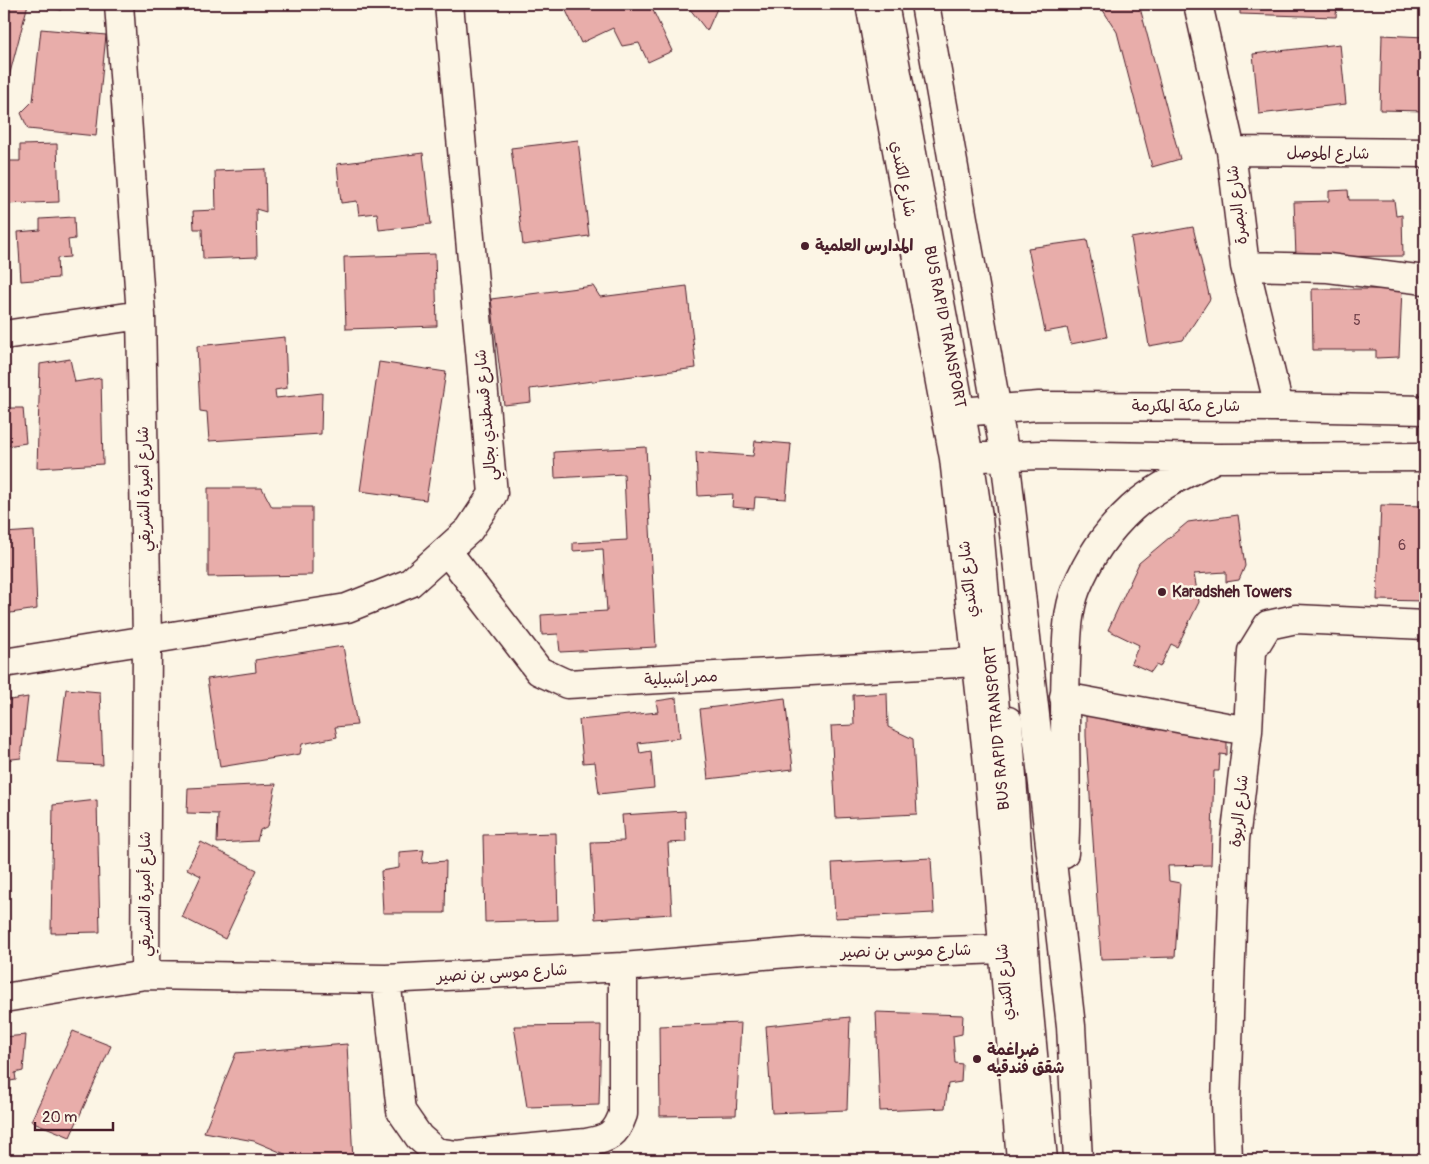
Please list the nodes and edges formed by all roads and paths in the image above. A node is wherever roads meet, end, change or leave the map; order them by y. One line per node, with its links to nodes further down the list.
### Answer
1 (119, 4): 12 (street, شارع أميرة الشريقي)
2 (449, 4): 20 (street, شارع قسطندي بجالي)
3 (870, 4): 16 (street, شارع الكندي)
4 (884, 4): 16 (street, BUS RAPID TRANSPORT)
5 (899, 4): 16 (street, BUS RAPID TRANSPORT)
6 (925, 4): 16 (street, شارع الكندي)
7 (1198, 4): 8 (street, شارع البصرة)
8 (1231, 151): 9 (street, شارع الموصل); 10 (street, شارع البصرة)
9 (1425, 153)
10 (1245, 266): 11 (street); 14 (street, شارع البصرة)
11 (1425, 280)
12 (141, 315): 13 (street); 22 (street, شارع أميرة الشريقي)
13 (4, 336)
14 (1279, 407): 15 (street, شارع مكة المكرمة); 16 (street, شارع مكة المكرمة)
15 (1425, 410)
16 (969, 411): 17 (street, شارع الكندي); 17 (street, شارع الكندي)
17 (977, 457): 19 (street); 23 (street, شارع الكندي); 27 (street, شارع الكندي); 34 (street, BUS RAPID TRANSPORT); 35 (street, BUS RAPID TRANSPORT)
18 (1425, 457): 19 (street)
19 (1216, 458): 25 (street)
20 (446, 551): 22 (street, شارع قسطندي بجالي); 23 (street, ممر إشبيلية)
21 (1425, 625): 26 (street, شارع الربوة)
22 (147, 639): 24 (street, شارع قسطندي بجالي); 30 (street, شارع أميرة الشريقي)
23 (978, 662): 28 (street, شارع الكندي)
24 (4, 663)
25 (1064, 697): 26 (street); 27 (street)
26 (1248, 731): 37 (street, شارع الربوة)
27 (1059, 916): 36 (street, شارع الكندي)
28 (1002, 949): 29 (street, شارع موسى بن نصير); 33 (street, شارع الكندي)
29 (623, 967): 31 (street, شارع موسى بن نصير); 31 (street)
30 (145, 974): 31 (street, شارع موسى بن نصير); 32 (street, شارع موسى بن نصير)
31 (386, 979)
32 (4, 998)
33 (1021, 1160)
34 (1034, 1160)
35 (1043, 1160)
36 (1078, 1160)
37 (1228, 1160)

